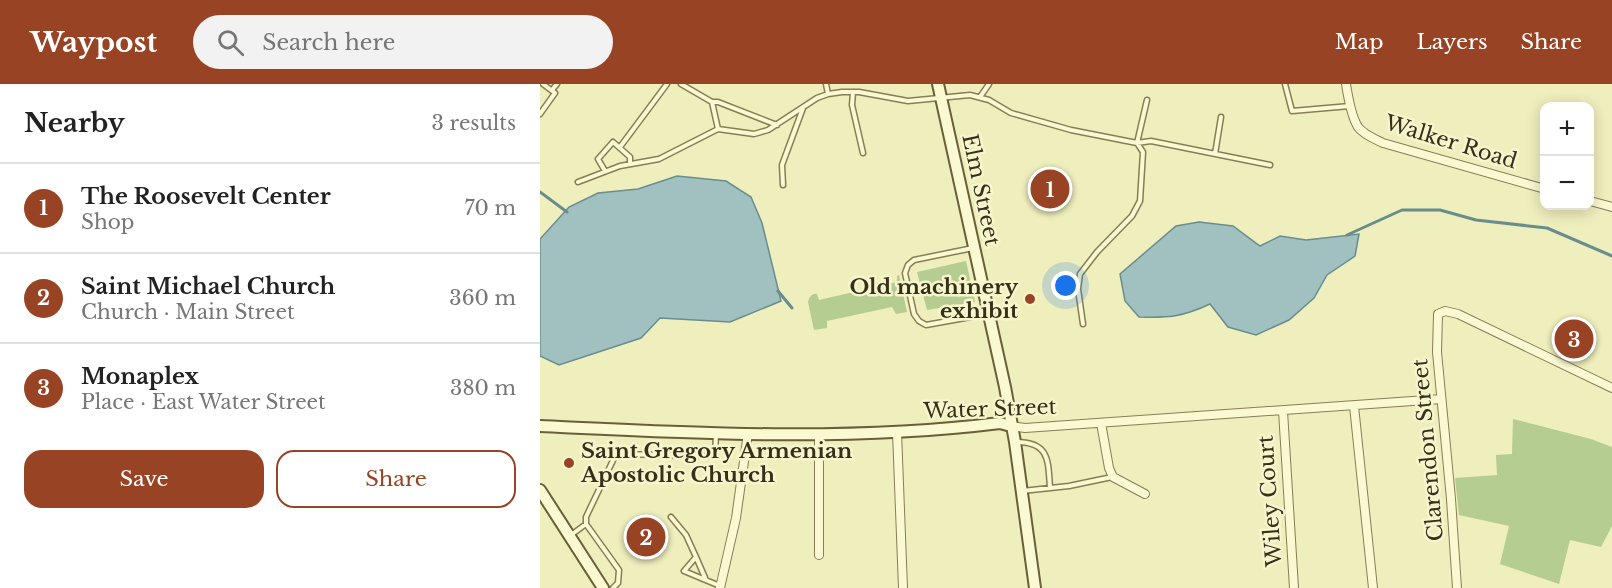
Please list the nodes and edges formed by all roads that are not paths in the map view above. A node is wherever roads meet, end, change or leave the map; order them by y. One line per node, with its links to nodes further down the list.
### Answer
1 (543, 84): 11 (lane)
2 (557, 84): 11 (lane)
3 (667, 84): 26 (lane)
4 (681, 84): 18 (lane)
5 (826, 84): 14 (lane)
6 (938, 84): 16 (street, Elm Street)
7 (989, 84): 15 (lane)
8 (1285, 84): 19 (lane)
9 (1346, 84): 19 (street, Walker Road)
10 (858, 85): 13 (lane)
11 (552, 90): 21 (lane)
12 (853, 92): 13 (lane); 14 (lane); 27 (lane)
13 (859, 92): 16 (lane)
14 (828, 94): 20 (lane)
15 (980, 97): 16 (lane); 25 (lane)
16 (941, 98): 37 (street, Elm Street)
17 (1147, 100): 25 (lane)
18 (712, 102): 23 (lane); 24 (lane)
19 (1350, 105): 34 (street, Walker Road)
20 (803, 108): 23 (lane); 33 (lane)
21 (540, 114)
22 (1221, 117): 28 (lane)
23 (777, 125): 24 (lane)
24 (718, 129): 29 (lane)
25 (1137, 143): 28 (lane); 39 (lane)
26 (620, 147): 29 (lane); 31 (lane)
27 (863, 153)
28 (1215, 154): 30 (lane)
29 (630, 164): 31 (lane)
30 (1270, 165)
31 (605, 171): 32 (lane)
32 (578, 182)
33 (783, 185)
34 (1540, 188)
35 (1594, 202): 36 (street)
36 (1612, 207)
37 (974, 248): 38 (street, Elm Street); 38 (lane)
38 (988, 314): 46 (street, Elm Street)
39 (1083, 324)
40 (1612, 388): 41 (street, Clarendon Street)
41 (1441, 399): 42 (street, Water Street); 70 (street, Clarendon Street)
42 (1354, 406): 43 (street, Water Street); 69 (street)
43 (1282, 411): 44 (street, Water Street); 68 (street, Wiley Court)
44 (1101, 423): 46 (street, Water Street); 52 (street)
45 (540, 426): 48 (street, Water Street)
46 (1011, 426): 47 (street, Water Street); 51 (street, Elm Street)
47 (897, 432): 50 (street, Water Street); 66 (street)
48 (716, 433): 49 (street, Water Street); 58 (lane)
49 (748, 434): 50 (street, Water Street); 63 (street)
50 (819, 435): 60 (street)
51 (1015, 442): 53 (lane); 55 (street, Elm Street)
52 (1113, 477): 53 (lane); 56 (street)
53 (1050, 488): 55 (lane)
54 (540, 490): 59 (street)
55 (1021, 491): 67 (street, Elm Street)
56 (1145, 494)
57 (671, 517): 61 (lane)
58 (586, 524): 59 (lane); 65 (lane)
59 (570, 536): 64 (street)
60 (819, 555)
61 (696, 557): 62 (lane); 62 (lane)
62 (706, 580): 63 (lane)
63 (720, 587)
64 (603, 588)
65 (612, 588)
66 (903, 588)
67 (1035, 588)
68 (1294, 588)
69 (1373, 588)
70 (1457, 588)

